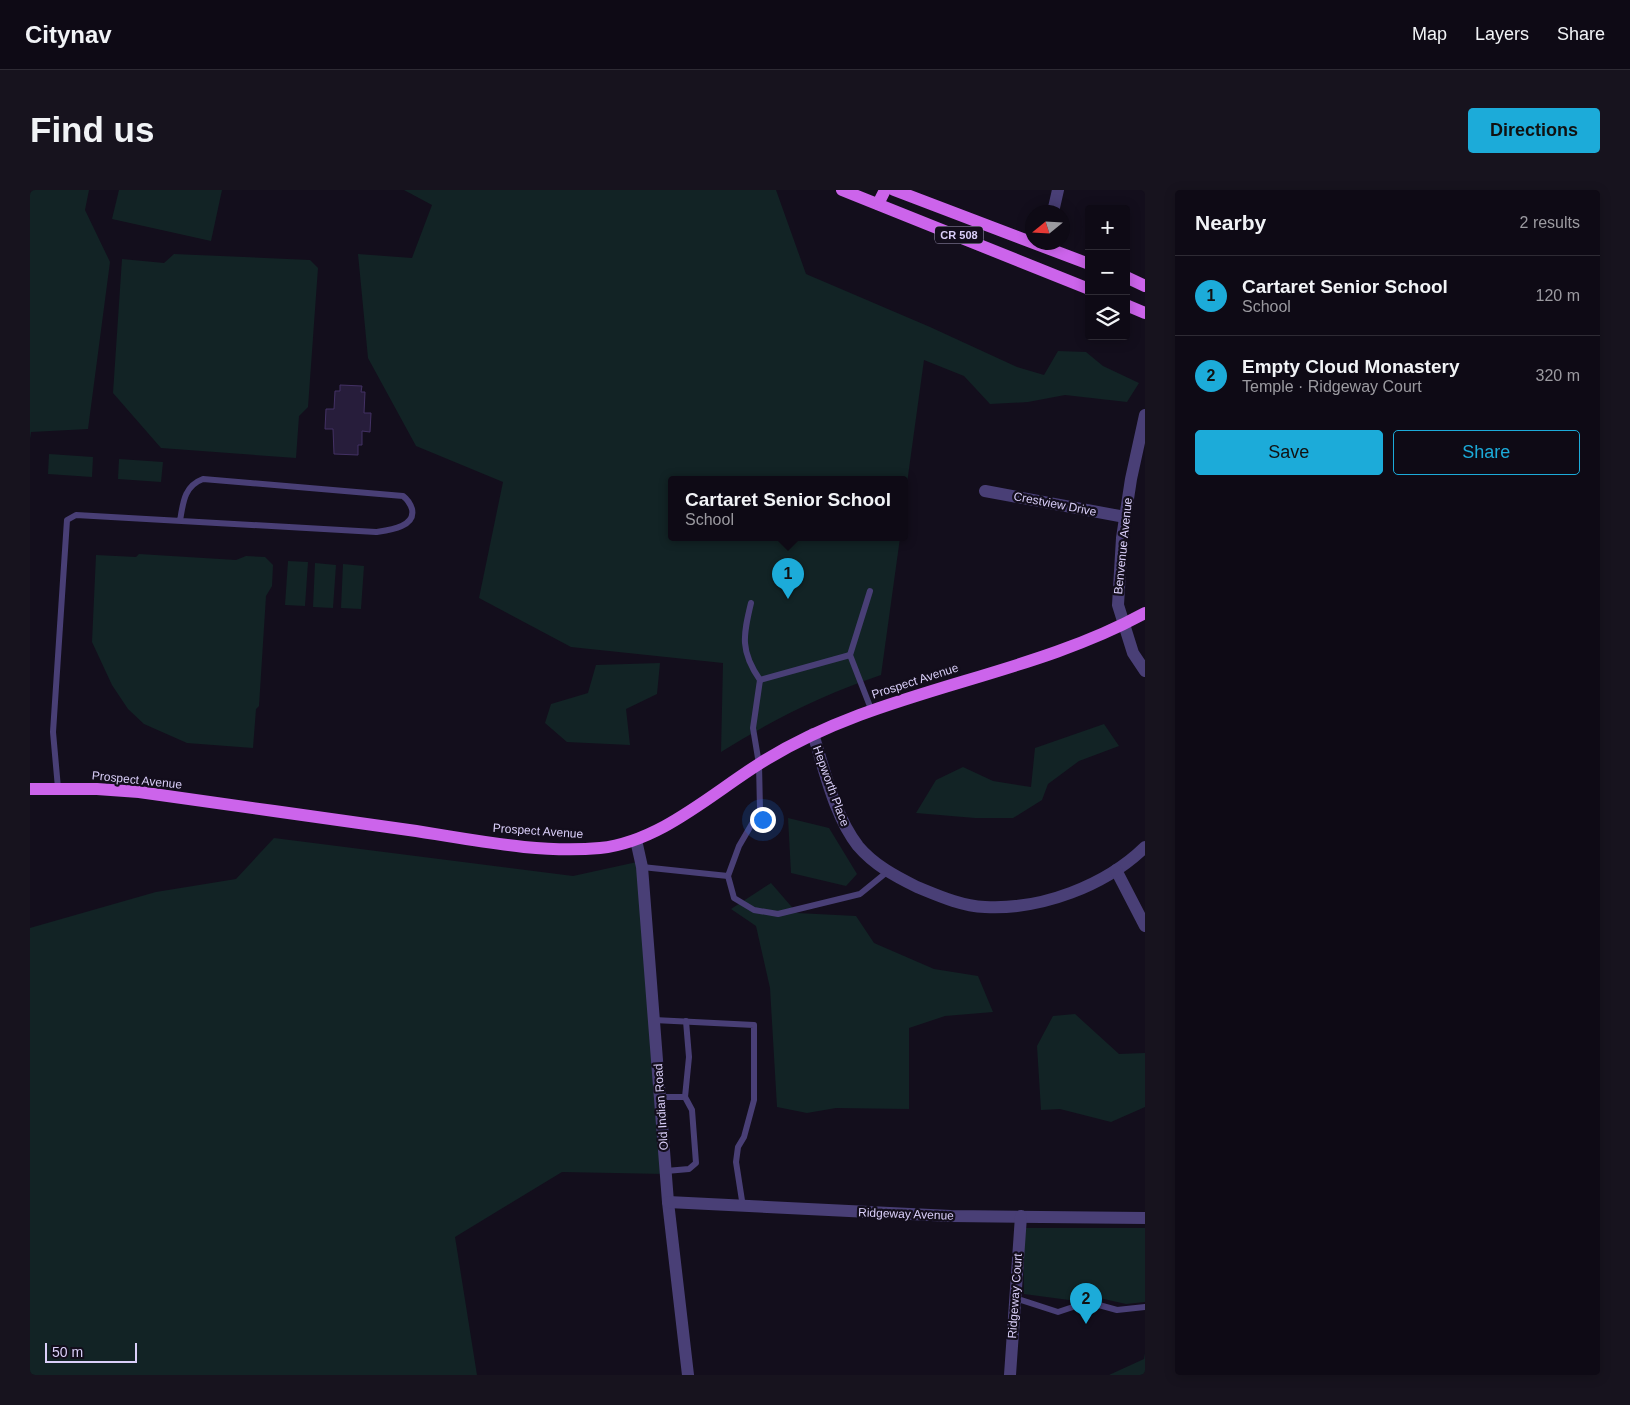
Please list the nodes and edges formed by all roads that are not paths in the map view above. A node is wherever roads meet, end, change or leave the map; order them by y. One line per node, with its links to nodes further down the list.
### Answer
1 (842, 190): 5 (main road, CR 508)
2 (885, 190): 5 (main road)
3 (894, 190): 8 (main road, CR 508)
4 (1058, 190): 6 (street)
5 (878, 204): 13 (main road, CR 508)
6 (1055, 205)
7 (1025, 234): 8 (street)
8 (1015, 236): 9 (main road, CR 508)
9 (1025, 240)
10 (1044, 250): 13 (main road)
11 (1050, 250): 12 (main road, CR 508)
12 (1085, 263)
13 (1039, 267): 15 (main road, CR 508)
14 (1130, 279): 16 (main road)
15 (1085, 286)
16 (1145, 286)
17 (1130, 307): 18 (main road)
18 (1145, 313)
19 (1145, 416): 21 (street, Benvenue Avenue)
20 (985, 490): 21 (street, Crestview Drive)
21 (1125, 516): 26 (street, Benvenue Avenue)
22 (180, 521): 22 (lane); 33 (lane)
23 (870, 591): 27 (lane)
24 (751, 603): 29 (lane)
25 (1145, 613): 26 (main road, Prospect Avenue)
26 (1122, 624): 28 (street, Benvenue Avenue); 30 (main road, Prospect Avenue)
27 (850, 655): 29 (lane); 30 (lane)
28 (1145, 671)
29 (760, 680): 32 (lane)
30 (871, 709): 31 (main road, Prospect Avenue)
31 (812, 734): 32 (main road, Prospect Avenue); 39 (street, Hepworth Place)
32 (760, 764): 35 (main road, Prospect Avenue); 40 (lane)
33 (58, 788): 34 (main road, Prospect Avenue); 35 (main road, Prospect Avenue)
34 (30, 789)
35 (636, 840): 37 (street, Old Indian Road)
36 (1145, 847): 38 (street, Hepworth Place)
37 (642, 867): 40 (lane); 42 (street, Old Indian Road)
38 (1116, 870): 39 (street, Hepworth Place); 41 (street)
39 (887, 872): 40 (lane)
40 (728, 876)
41 (1145, 926)
42 (654, 1020): 43 (lane); 45 (street, Old Indian Road)
43 (686, 1021): 44 (lane); 48 (lane)
44 (685, 1096): 45 (lane); 46 (lane)
45 (660, 1097): 46 (street, Old Indian Road)
46 (666, 1172): 47 (street, Old Indian Road)
47 (668, 1202): 48 (street, Ridgeway Avenue); 53 (street, Old Indian Road)
48 (743, 1207): 49 (street, Ridgeway Avenue)
49 (1021, 1216): 50 (street, Ridgeway Avenue); 51 (street, Ridgeway Court)
50 (1145, 1218)
51 (1015, 1298): 52 (lane); 54 (street, Ridgeway Court)
52 (1145, 1307)
53 (688, 1375)
54 (1010, 1375)

